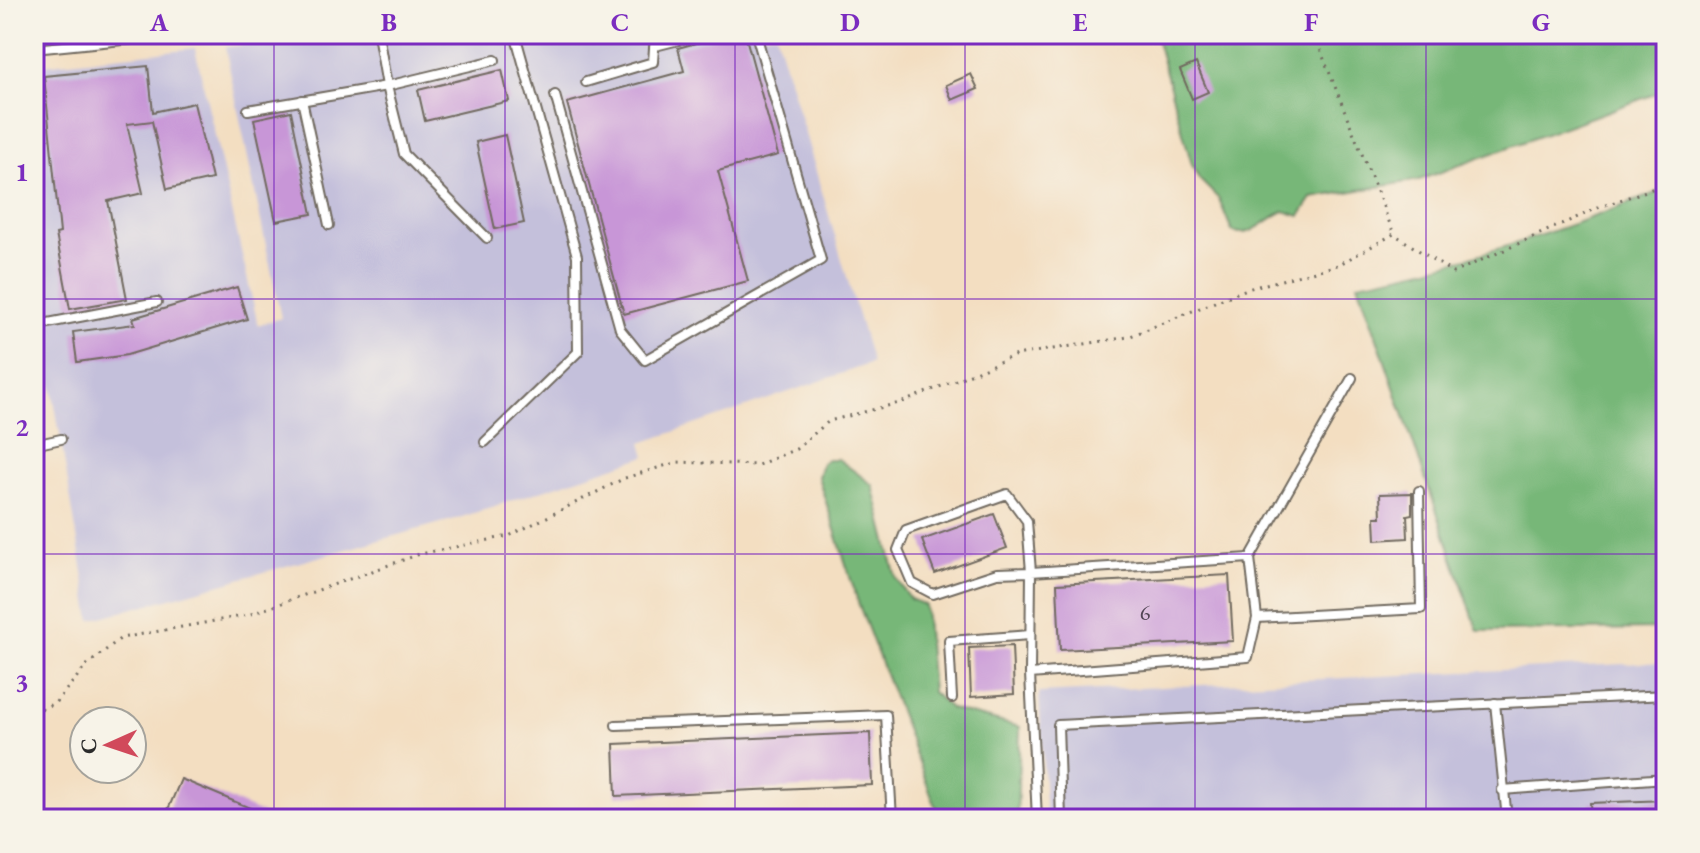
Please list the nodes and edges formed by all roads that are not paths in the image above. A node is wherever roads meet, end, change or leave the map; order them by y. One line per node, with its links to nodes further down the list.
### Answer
1 (182, 34): 8 (lane)
2 (378, 34): 11 (lane)
3 (515, 34): 21 (lane)
4 (655, 34): 7 (lane)
5 (702, 34): 7 (lane)
6 (756, 34): 12 (lane)
7 (655, 46): 10 (lane)
8 (34, 49)
9 (495, 60): 11 (lane)
10 (586, 82)
11 (387, 86): 13 (lane); 16 (lane)
12 (555, 95)
13 (302, 100): 14 (lane); 15 (lane)
14 (248, 110)
15 (329, 225)
16 (487, 238)
17 (157, 302): 18 (lane)
18 (34, 322)
19 (1352, 378): 24 (lane)
20 (61, 439): 22 (lane)
21 (485, 442)
22 (34, 445)
23 (1419, 491): 26 (lane)
24 (1250, 558): 25 (lane); 26 (lane)
25 (1031, 572): 25 (lane); 27 (lane)
26 (1257, 618): 28 (lane)
27 (1030, 635): 28 (lane); 30 (lane)
28 (1030, 674): 36 (lane)
29 (1666, 695): 31 (lane)
30 (952, 698)
31 (1495, 703): 34 (lane); 37 (lane)
32 (616, 725): 35 (lane)
33 (1666, 778): 34 (lane)
34 (1502, 790): 38 (lane)
35 (892, 819)
36 (1037, 819)
37 (1061, 819)
38 (1507, 819)

